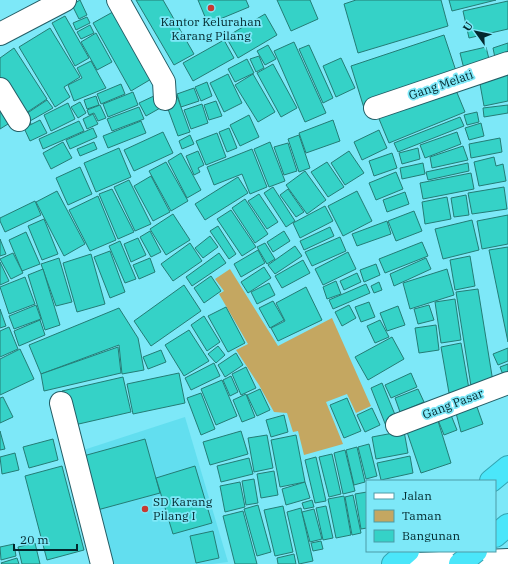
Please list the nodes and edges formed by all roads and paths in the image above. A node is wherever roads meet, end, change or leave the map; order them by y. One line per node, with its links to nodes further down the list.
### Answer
1 (65, 0): 3 (street)
2 (118, 0): 6 (street)
3 (0, 34)
4 (508, 63): 7 (street, Gang Melati)
5 (0, 89): 8 (street)
6 (165, 99)
7 (375, 108)
8 (19, 120)
9 (508, 383): 11 (street, Gang Pasar)
10 (61, 403): 19 (street)
11 (397, 425)
12 (508, 467): 13 (highway)
13 (492, 480)
14 (508, 525): 15 (highway)
15 (496, 535)
16 (407, 552): 20 (highway)
17 (475, 552): 22 (highway, bridge)
18 (508, 560): 21 (street)
19 (102, 564)
20 (393, 564)
21 (417, 564)
22 (460, 564)

